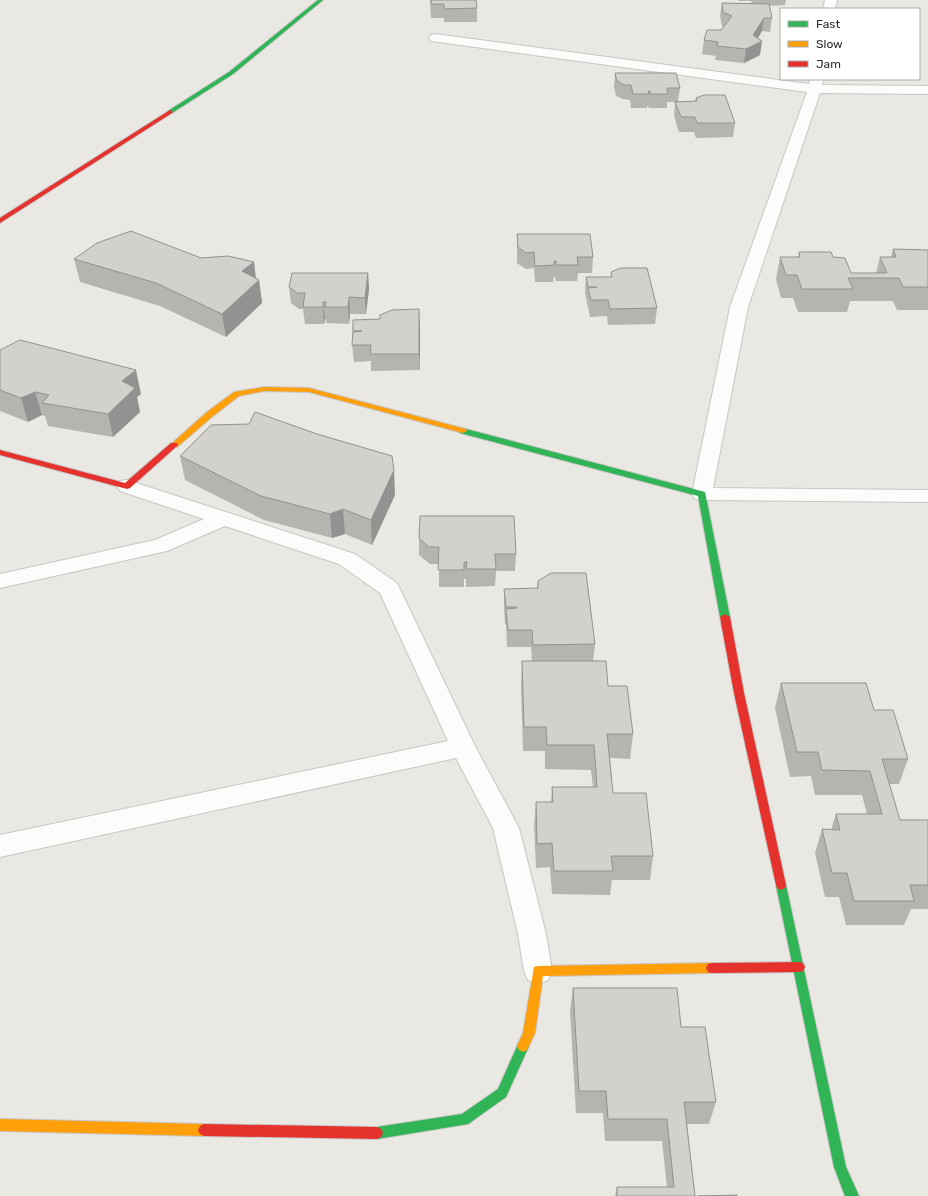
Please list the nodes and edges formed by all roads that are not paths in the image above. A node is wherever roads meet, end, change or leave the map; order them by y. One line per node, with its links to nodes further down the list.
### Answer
1 (321, 0): 7 (street)
2 (435, 38): 3 (street)
3 (780, 80)
4 (783, 80): 5 (street)
5 (816, 84): 6 (street); 10 (street)
6 (928, 90)
7 (0, 221)
8 (0, 452): 9 (street)
9 (127, 486): 10 (street); 12 (street)
10 (702, 494): 11 (street); 16 (street)
11 (928, 496)
12 (224, 518): 13 (street); 14 (street)
13 (0, 581)
14 (463, 747): 15 (street); 17 (street)
15 (0, 846)
16 (799, 967): 17 (street); 19 (street)
17 (538, 971): 18 (street)
18 (0, 1125)
19 (852, 1196)

